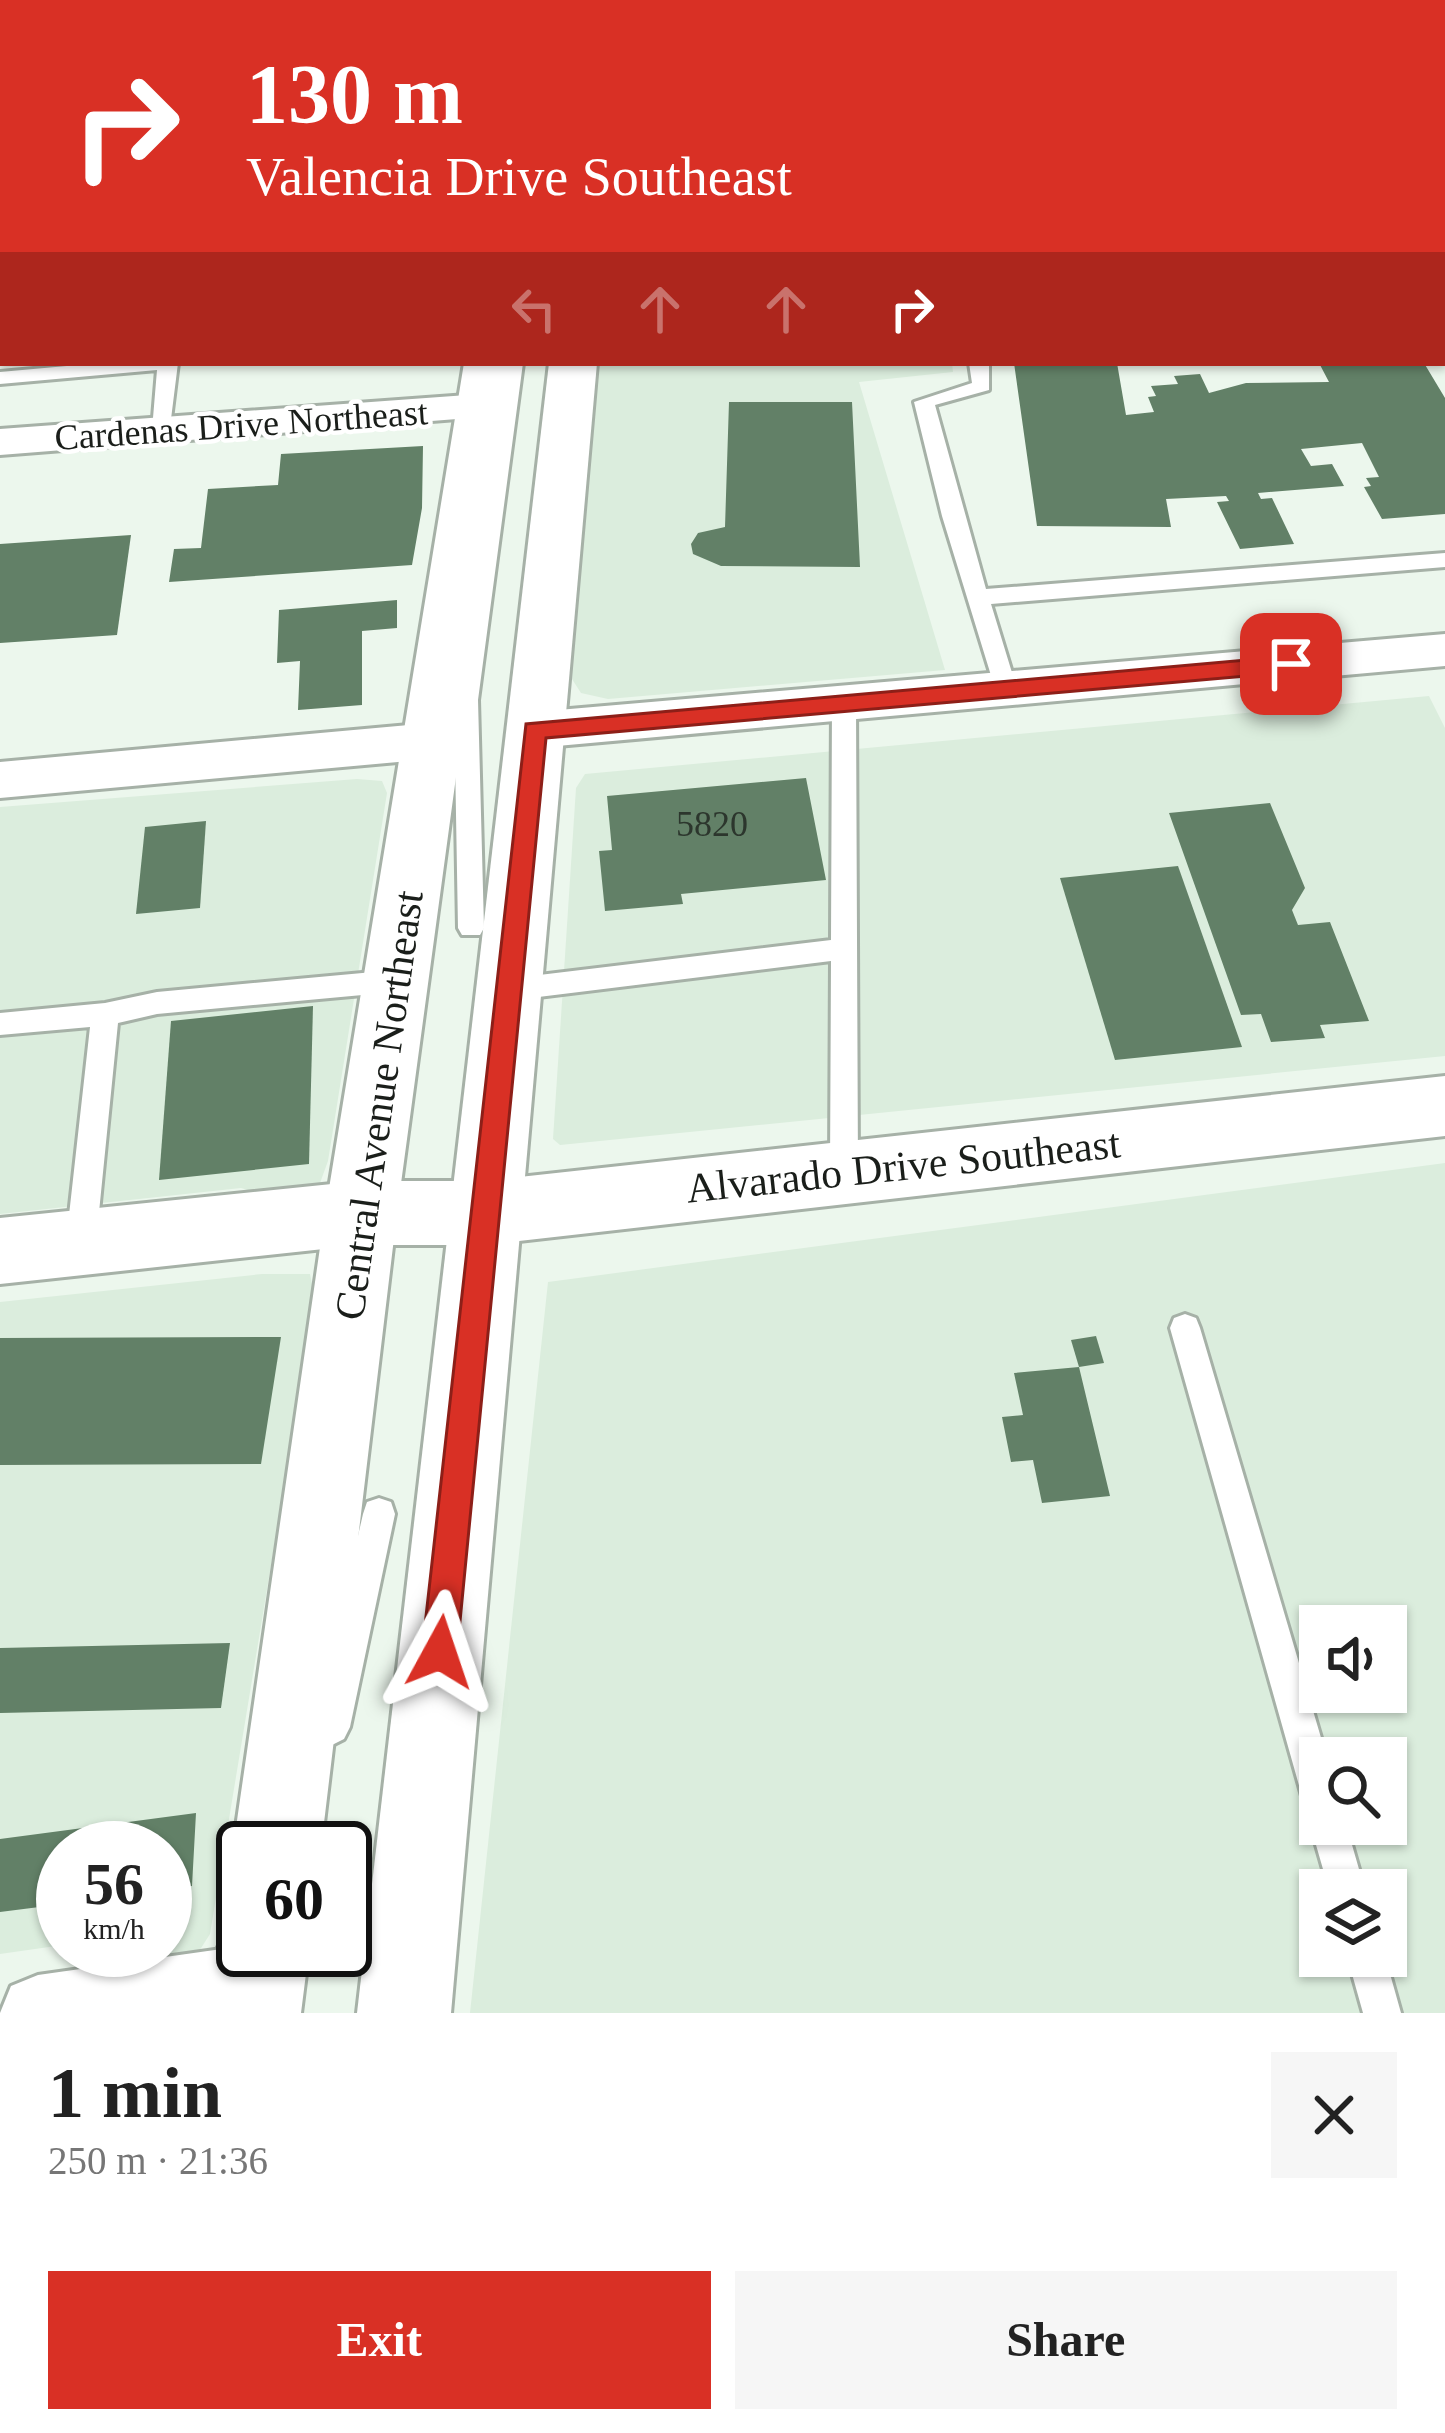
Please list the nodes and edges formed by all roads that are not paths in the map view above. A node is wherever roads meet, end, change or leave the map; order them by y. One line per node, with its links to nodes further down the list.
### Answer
1 (134, 366): 5 (lane)
2 (168, 366): 7 (lane)
3 (573, 366): 14 (main road)
4 (979, 366): 10 (lane)
5 (0, 378)
6 (494, 378): 7 (street, Cardenas Drive Northeast); 15 (main road, Central Avenue Northeast); 18 (lane, Central Avenue Northeast)
7 (163, 430): 8 (street, Cardenas Drive Northeast)
8 (0, 442)
9 (1445, 560): 10 (lane)
10 (977, 597): 12 (lane)
11 (1445, 650): 12 (street)
12 (1005, 689): 13 (street)
13 (844, 703): 14 (street); 17 (lane)
14 (535, 730): 18 (main road)
15 (431, 741): 16 (street); 19 (main road, Central Avenue Northeast)
16 (0, 780)
17 (844, 949): 18 (lane); 23 (lane)
18 (489, 959): 24 (main road)
19 (395, 981): 20 (lane); 25 (main road, Central Avenue Northeast)
20 (105, 1014): 21 (lane); 26 (lane)
21 (0, 1024)
22 (1445, 1106): 23 (main road, Alvarado Drive Southeast)
23 (844, 1172): 24 (main road, Alvarado Drive Southeast)
24 (483, 1213): 25 (main road, Alvarado Drive Southeast); 36 (main road)
25 (361, 1214): 26 (main road, Alvarado Drive Southeast); 32 (main road, Central Avenue Northeast)
26 (81, 1243): 27 (main road, Alvarado Drive Southeast)
27 (0, 1251)
28 (1185, 1328): 30 (lane)
29 (379, 1514): 31 (lane)
30 (1303, 1737)
31 (328, 1763)
32 (281, 1821)
33 (1372, 1977): 37 (lane)
34 (259, 1982): 35 (street)
35 (38, 2013)
36 (404, 2013)
37 (1382, 2013)

